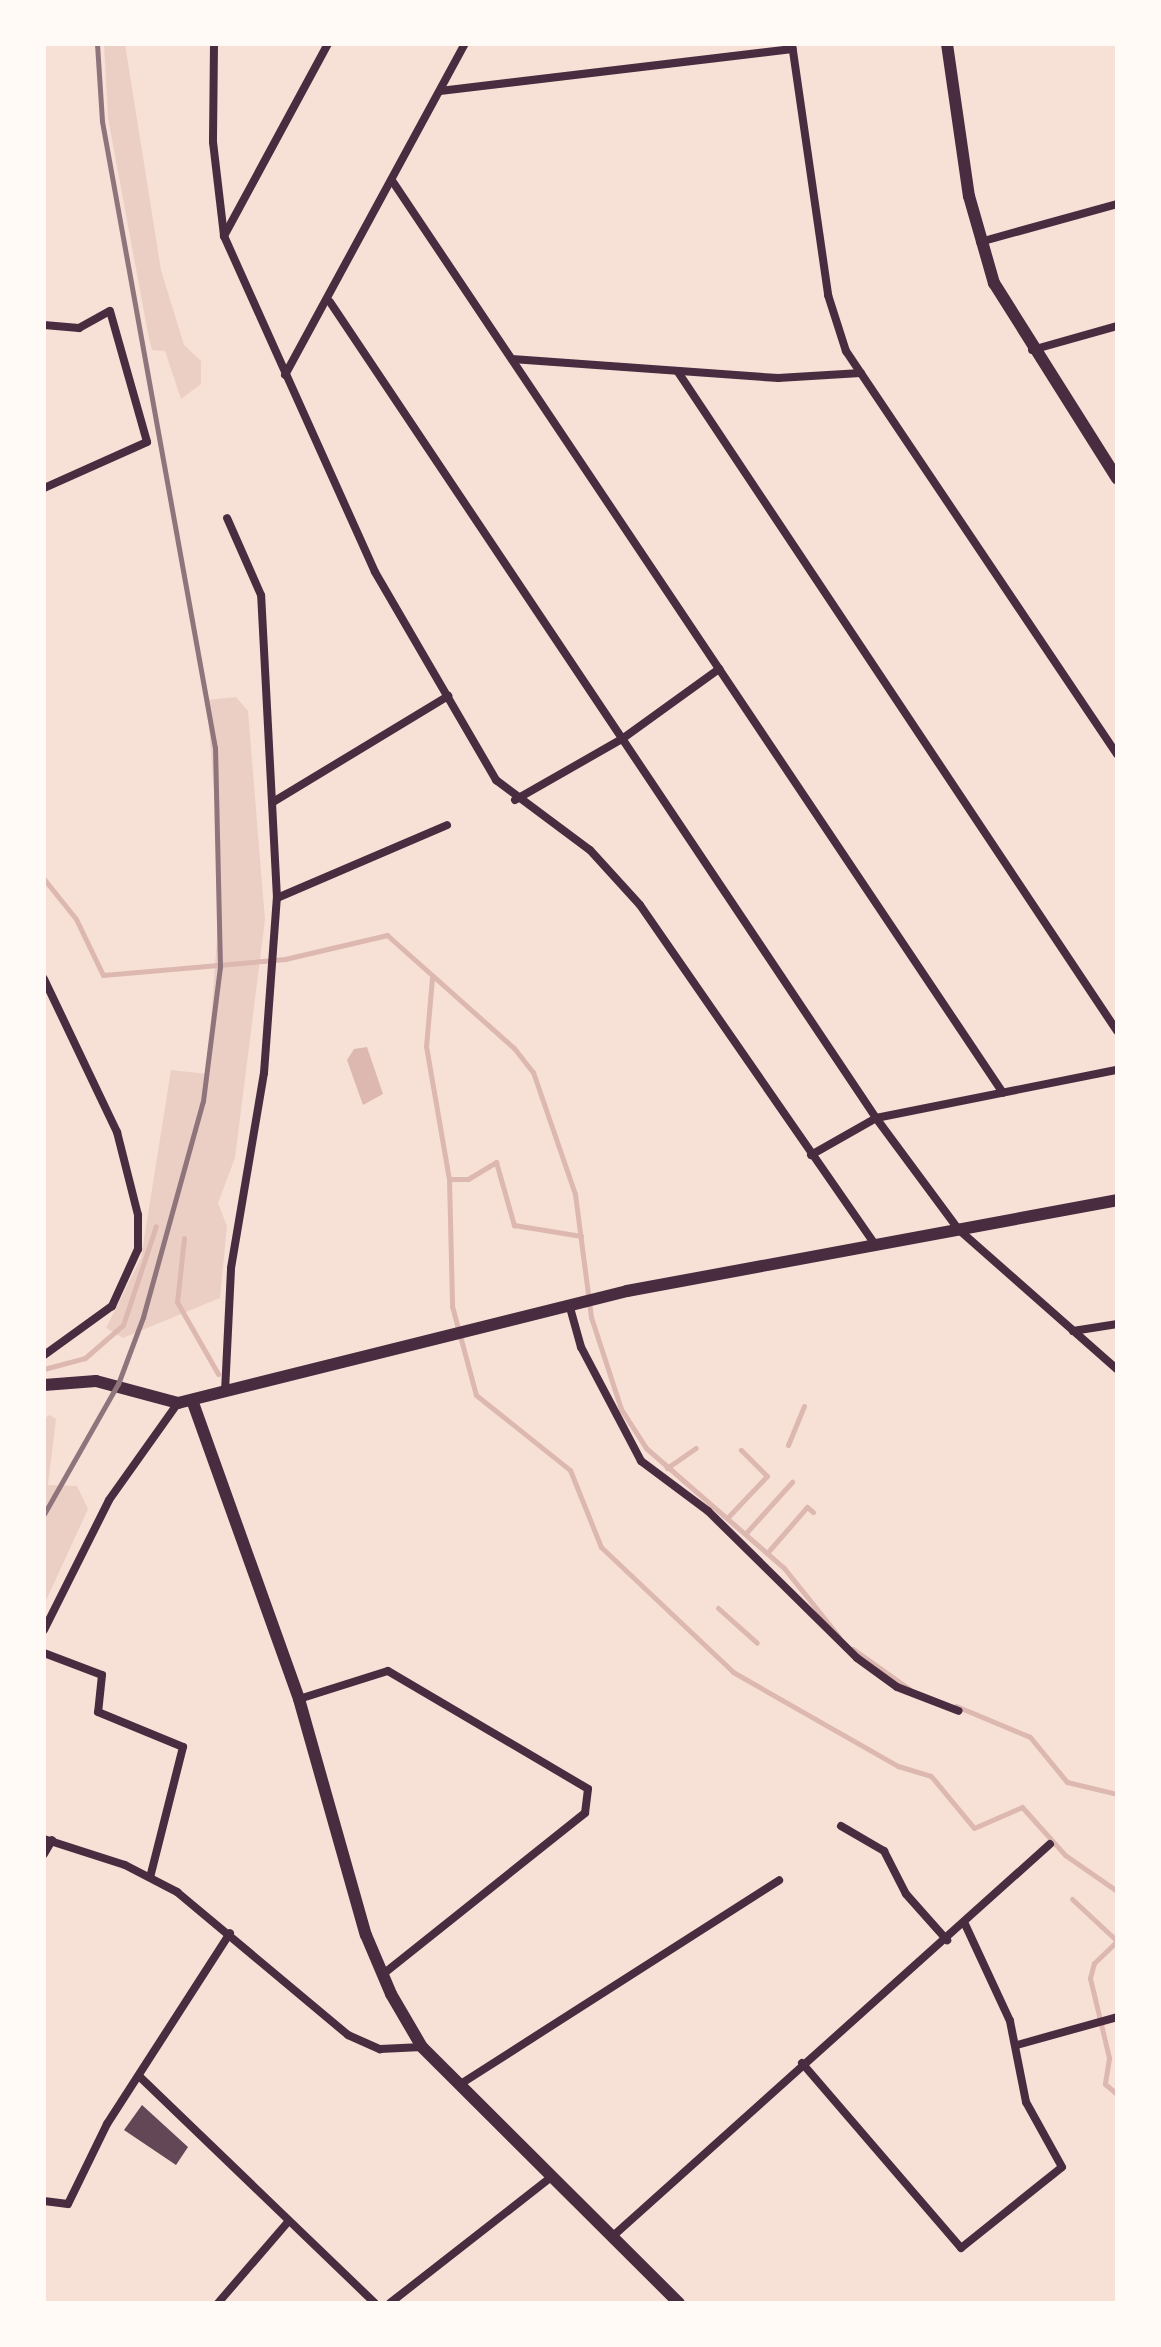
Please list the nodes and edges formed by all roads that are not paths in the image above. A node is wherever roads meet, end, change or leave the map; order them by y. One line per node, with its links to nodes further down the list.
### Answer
1 (214, 44): 9 (street)
2 (328, 44): 9 (street)
3 (465, 44): 6 (street)
4 (947, 44): 10 (main road)
5 (792, 46): 6 (street); 17 (street)
6 (440, 91): 7 (street)
7 (393, 182): 11 (street); 15 (street)
8 (1117, 204): 10 (street)
9 (224, 236): 18 (street)
10 (980, 242): 14 (main road)
11 (330, 302): 18 (street); 24 (street)
12 (44, 325): 20 (street)
13 (1117, 326): 14 (street)
14 (1032, 351): 19 (main road)
15 (512, 359): 16 (street); 22 (street)
16 (678, 372): 17 (street); 31 (street)
17 (861, 373): 25 (street)
18 (285, 375): 23 (street)
19 (1117, 478)
20 (44, 488)
21 (227, 518): 27 (street)
22 (719, 669): 24 (street); 33 (street)
23 (448, 696): 26 (street); 27 (street)
24 (622, 739): 26 (street); 34 (street)
25 (1117, 755)
26 (515, 800): 35 (street)
27 (273, 802): 29 (street)
28 (447, 825): 29 (street)
29 (277, 898): 45 (street)
30 (44, 979): 42 (street)
31 (1117, 1031)
32 (1117, 1070): 33 (street)
33 (1003, 1093): 34 (street)
34 (876, 1118): 35 (street); 37 (street)
35 (811, 1155): 38 (street)
36 (1117, 1200): 37 (main road)
37 (958, 1229): 38 (main road); 41 (street)
38 (875, 1244): 39 (main road)
39 (569, 1304): 45 (main road); 51 (street)
40 (1117, 1324): 41 (street)
41 (1073, 1331): 43 (street)
42 (44, 1355)
43 (1117, 1369)
44 (44, 1385): 47 (main road)
45 (225, 1392): 46 (main road)
46 (192, 1400): 47 (main road); 50 (main road)
47 (178, 1403): 48 (street)
48 (44, 1630)
49 (44, 1653): 56 (street)
50 (299, 1699): 61 (main road); 61 (street)
51 (959, 1711)
52 (841, 1826): 60 (street)
53 (48, 1840): 55 (street); 56 (street)
54 (1050, 1844): 58 (street)
55 (44, 1854)
56 (150, 1877): 59 (street)
57 (779, 1880): 67 (street)
58 (965, 1924): 60 (street); 63 (street)
59 (230, 1933): 64 (street); 66 (street)
60 (947, 1940): 65 (street)
61 (382, 1975): 64 (main road)
62 (1117, 2017): 63 (street)
63 (1017, 2045): 65 (street)
64 (422, 2047): 67 (main road)
65 (802, 2063): 71 (street)
66 (140, 2077): 69 (street); 70 (street)
67 (459, 2085): 68 (main road)
68 (551, 2177): 71 (main road); 74 (street)
69 (44, 2201)
70 (287, 2223): 72 (street); 73 (street)
71 (613, 2236): 75 (main road)
72 (218, 2303)
73 (375, 2303)
74 (390, 2303)
75 (679, 2303)

